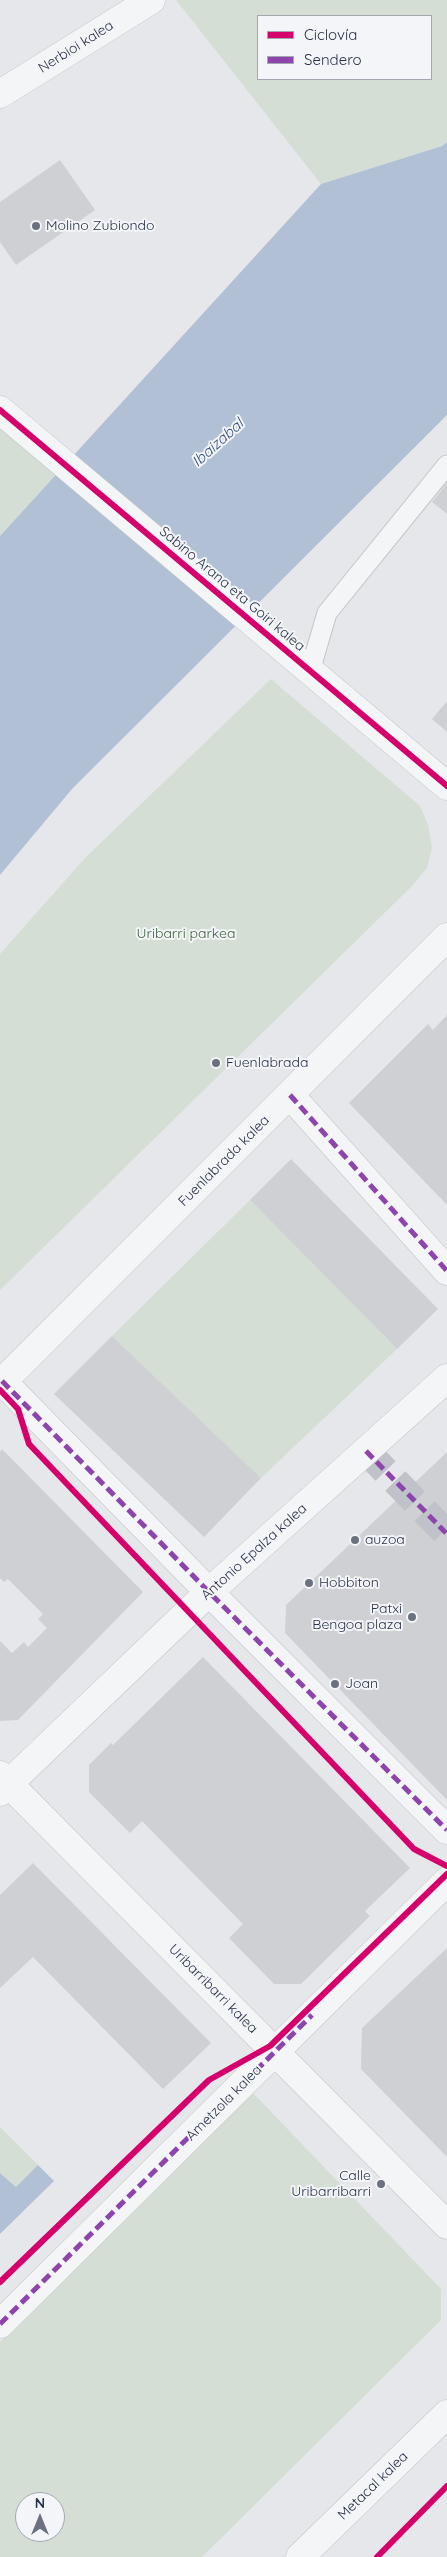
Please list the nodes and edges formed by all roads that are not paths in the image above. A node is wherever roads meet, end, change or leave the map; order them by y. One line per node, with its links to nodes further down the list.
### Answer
1 (151, 0): 2 (street, Nerbioi kalea)
2 (0, 94)
3 (0, 410): 5 (street, Sabino Arana eta Goiri kalea)
4 (447, 466): 5 (lane)
5 (310, 672): 6 (street, Sabino Arana eta Goiri kalea)
6 (447, 786)
7 (447, 937): 8 (street, Fuenlabrada kalea)
8 (290, 1095): 9 (street); 11 (street, Fuenlabrada kalea)
9 (447, 1271)
10 (447, 1378): 12 (street, Antonio Epalza kalea)
11 (1, 1382): 12 (street)
12 (209, 1592): 13 (street, Antonio Epalza kalea); 14 (street)
13 (3, 1784): 16 (street, Uribarribarri kalea)
14 (447, 1830)
15 (447, 1881): 16 (street, Ametzola kalea)
16 (276, 2052): 17 (street, Uribarribarri kalea); 18 (street, Ametzola kalea)
17 (447, 2225)
18 (0, 2324)
19 (447, 2414): 20 (street, Metacal kalea)
20 (300, 2557)

